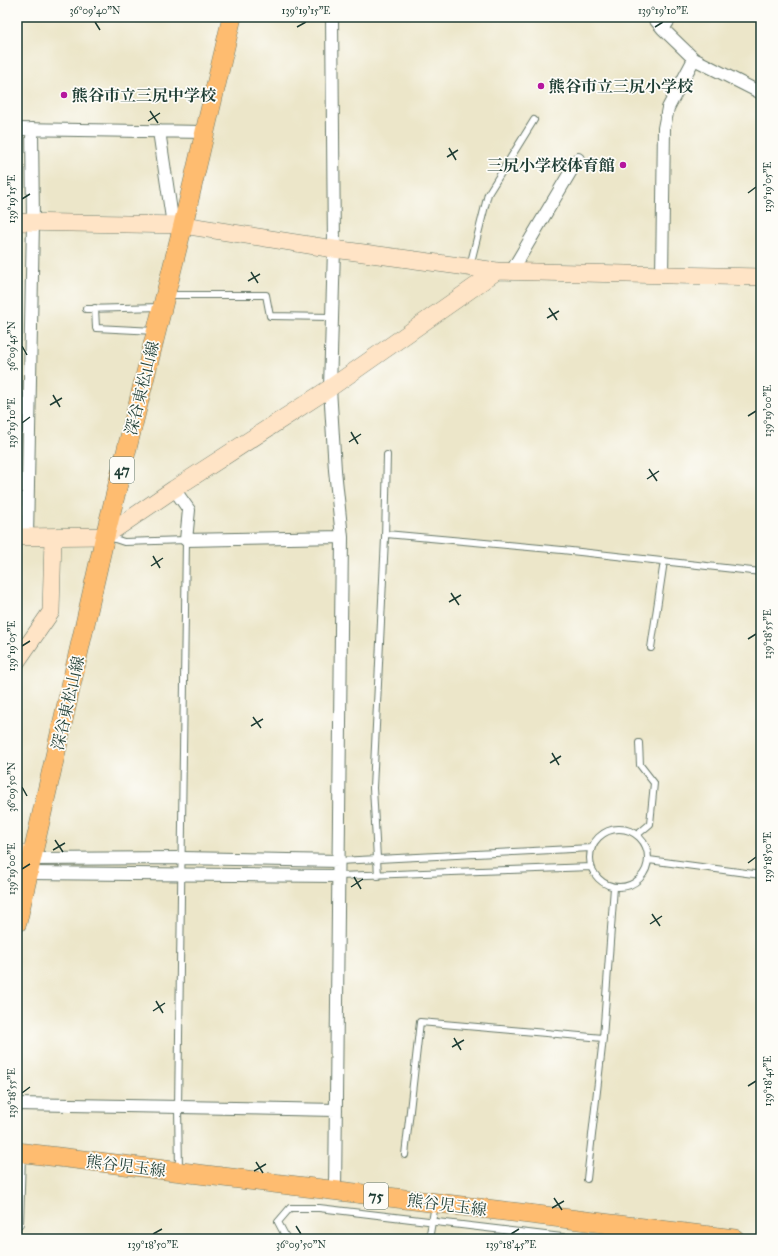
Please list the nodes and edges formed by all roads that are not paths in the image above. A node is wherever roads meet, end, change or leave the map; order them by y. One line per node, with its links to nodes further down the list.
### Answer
1 (232, 17): 12 (main road, 深谷東松山線 / 47)
2 (332, 17): 16 (street)
3 (652, 17): 5 (street)
4 (671, 17): 5 (street)
5 (663, 29): 6 (street)
6 (694, 59): 7 (street); 19 (street)
7 (761, 93)
8 (534, 120): 17 (lane)
9 (17, 129): 10 (street)
10 (32, 129): 11 (street); 14 (street)
11 (159, 131): 12 (street); 15 (street)
12 (205, 132): 15 (main road, 深谷東松山線 / 47)
13 (578, 159): 18 (street)
14 (25, 222): 15 (street); 31 (street)
15 (178, 225): 16 (street); 21 (main road, 深谷東松山線 / 47)
16 (334, 249): 17 (street); 24 (street)
17 (470, 268): 18 (street)
18 (504, 272): 19 (street); 26 (street)
19 (662, 276): 20 (street)
20 (761, 277)
21 (164, 301): 22 (lane); 24 (lane); 25 (main road, 深谷東松山線 / 47)
22 (95, 308): 23 (lane); 25 (lane)
23 (86, 309)
24 (331, 317): 26 (street)
25 (157, 331): 30 (main road, 深谷東松山線 / 47)
26 (330, 388): 28 (street); 32 (street)
27 (387, 455): 29 (lane)
28 (174, 489): 30 (street); 34 (street)
29 (386, 534): 35 (lane); 43 (lane)
30 (106, 536): 33 (street); 34 (lane); 44 (main road, 深谷東松山線 / 47)
31 (22, 537): 33 (street)
32 (342, 537): 34 (street); 46 (street)
33 (53, 538): 38 (street)
34 (186, 540): 42 (lane)
35 (664, 561): 36 (lane); 37 (lane)
36 (761, 572)
37 (651, 648)
38 (17, 661)
39 (639, 743): 40 (lane)
40 (637, 834): 41 (lane); 45 (lane)
41 (592, 848): 43 (lane); 47 (lane)
42 (182, 858): 44 (street); 46 (street); 48 (lane)
43 (377, 859): 46 (lane); 51 (lane)
44 (28, 860): 48 (street); 53 (main road, 深谷東松山線 / 47)
45 (649, 860): 49 (lane); 52 (lane)
46 (339, 861): 50 (street)
47 (591, 867): 51 (lane); 52 (lane)
48 (182, 875): 50 (street); 56 (lane)
49 (761, 875)
50 (339, 876): 51 (lane); 57 (street)
51 (378, 876)
52 (614, 888): 54 (lane)
53 (17, 923)
54 (603, 1038): 59 (lane); 61 (lane)
55 (17, 1104): 56 (street)
56 (178, 1108): 57 (street); 60 (lane)
57 (336, 1110): 62 (street)
58 (18, 1153): 60 (main road, 熊谷児玉線 / 75); 64 (street)
59 (406, 1155)
60 (179, 1172): 62 (main road, 熊谷児玉線 / 75)
61 (587, 1179)
62 (335, 1191): 63 (main road, 熊谷児玉線 / 75)
63 (433, 1213): 65 (lane); 66 (lane); 67 (lane); 68 (main road, 熊谷児玉線 / 75)
64 (17, 1222)
65 (287, 1239)
66 (429, 1239)
67 (579, 1239)
68 (735, 1239)

